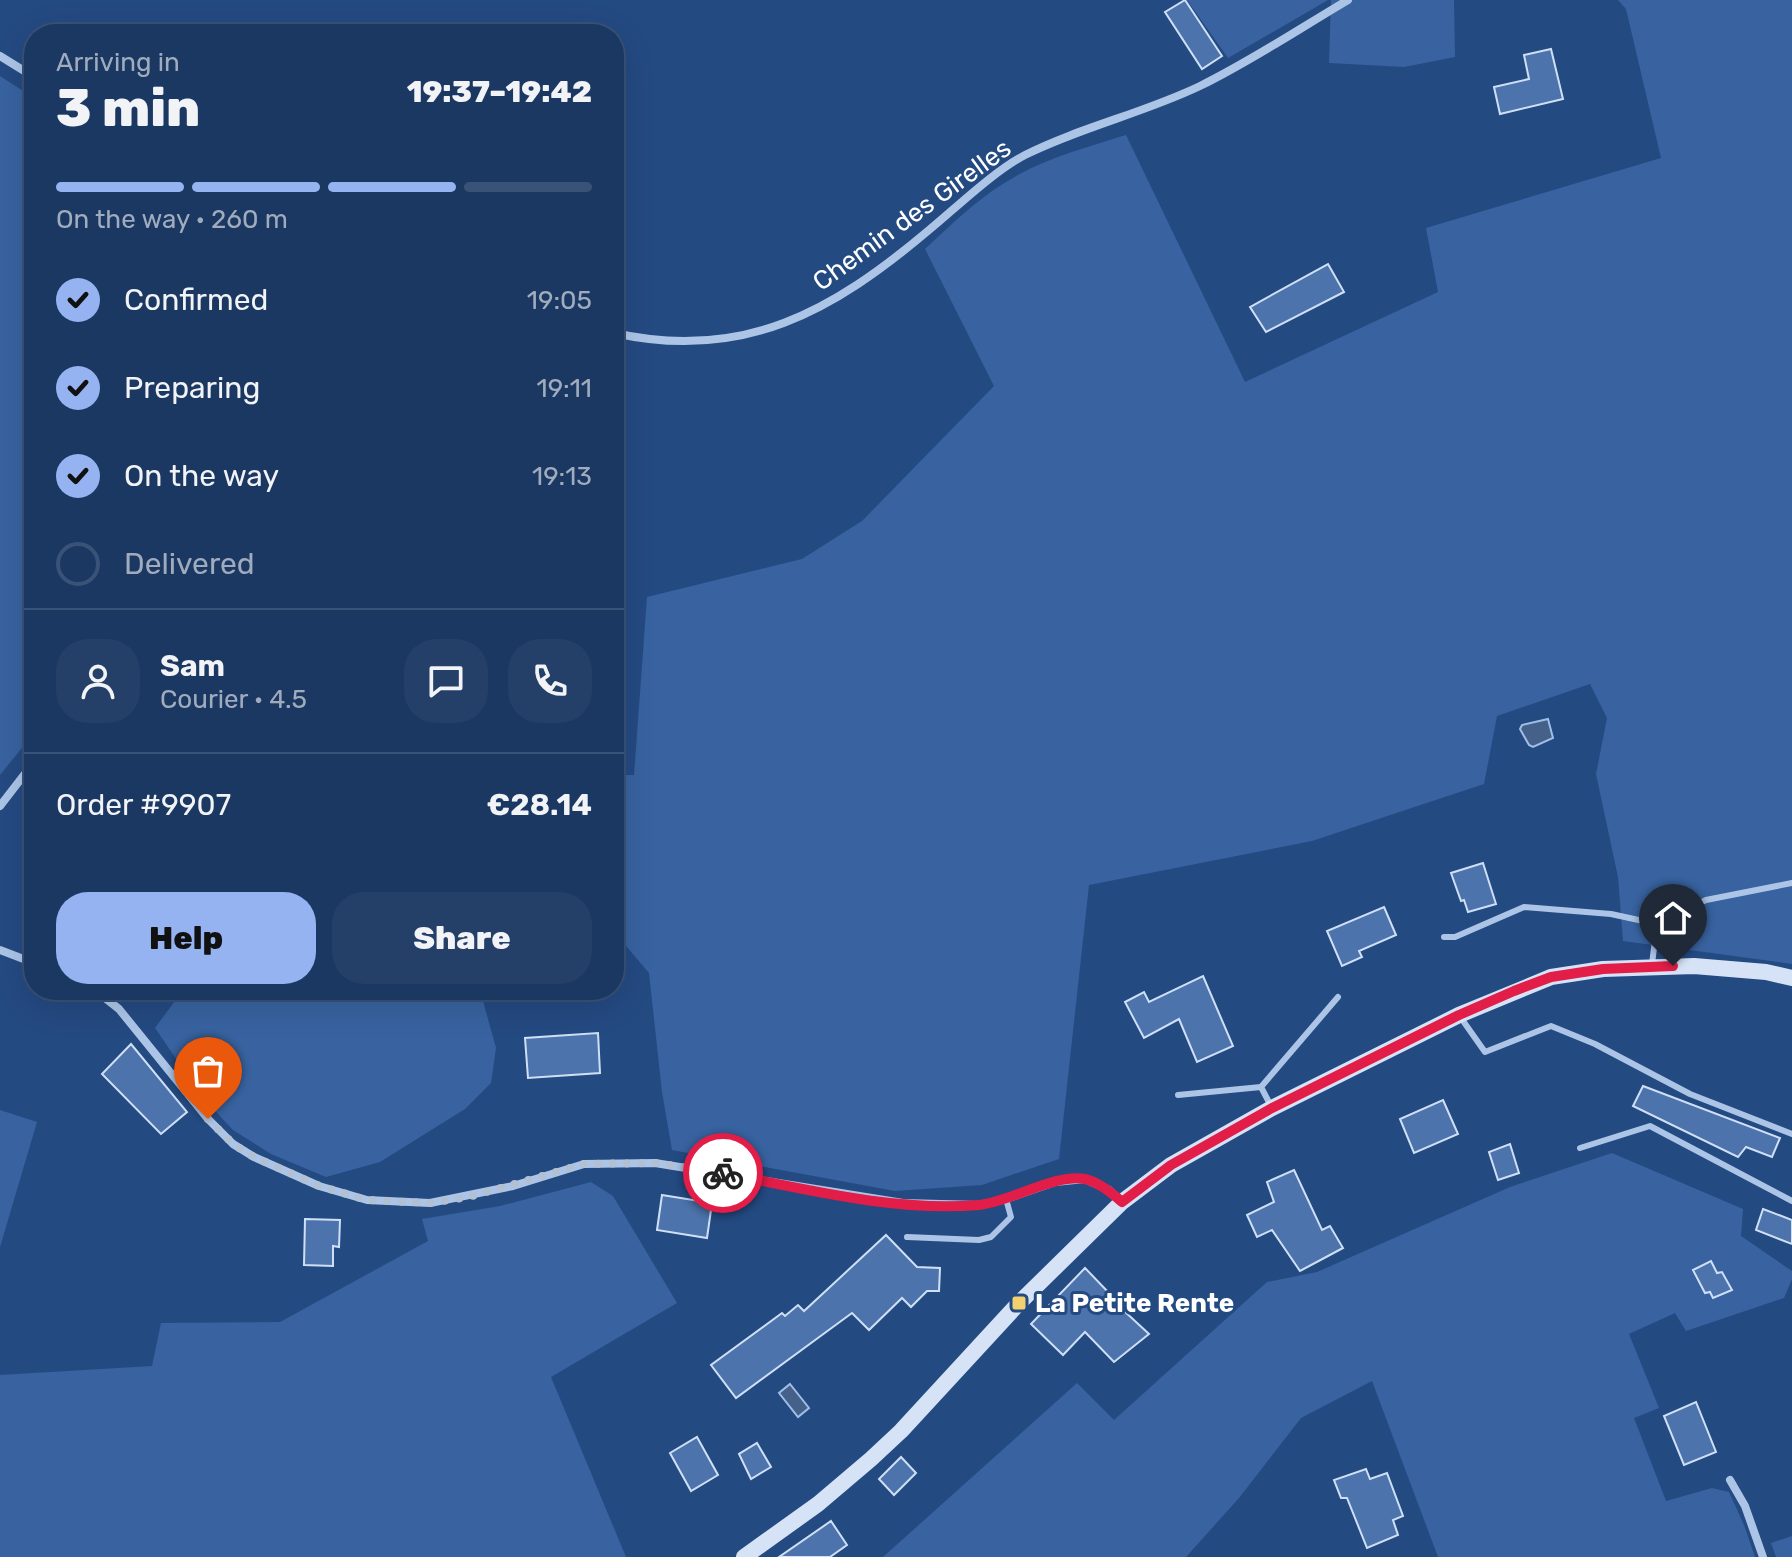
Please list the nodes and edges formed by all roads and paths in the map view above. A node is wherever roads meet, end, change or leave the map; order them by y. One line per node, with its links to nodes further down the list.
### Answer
1 (1348, 0): 4 (street, Chemin des Girelles)
2 (0, 56): 3 (street)
3 (24, 71)
4 (624, 334)
5 (24, 775): 6 (street)
6 (0, 806)
7 (1792, 883): 8 (lane)
8 (1657, 924): 9 (lane); 12 (lane)
9 (1444, 937)
10 (0, 950): 11 (street)
11 (24, 959)
12 (1651, 967): 13 (main road); 16 (main road)
13 (1792, 978)
14 (1338, 997): 17 (lane)
15 (108, 1000): 22 (street)
16 (1459, 1015): 19 (main road); 20 (lane)
17 (1261, 1087): 18 (lane); 19 (lane)
18 (1178, 1095)
19 (1272, 1108): 24 (main road)
20 (1792, 1134)
21 (1580, 1148): 23 (lane)
22 (1006, 1199): 24 (street); 25 (lane)
23 (1792, 1201)
24 (1122, 1202): 27 (main road)
25 (907, 1237)
26 (1730, 1480): 28 (street)
27 (744, 1557)
28 (1763, 1557)

